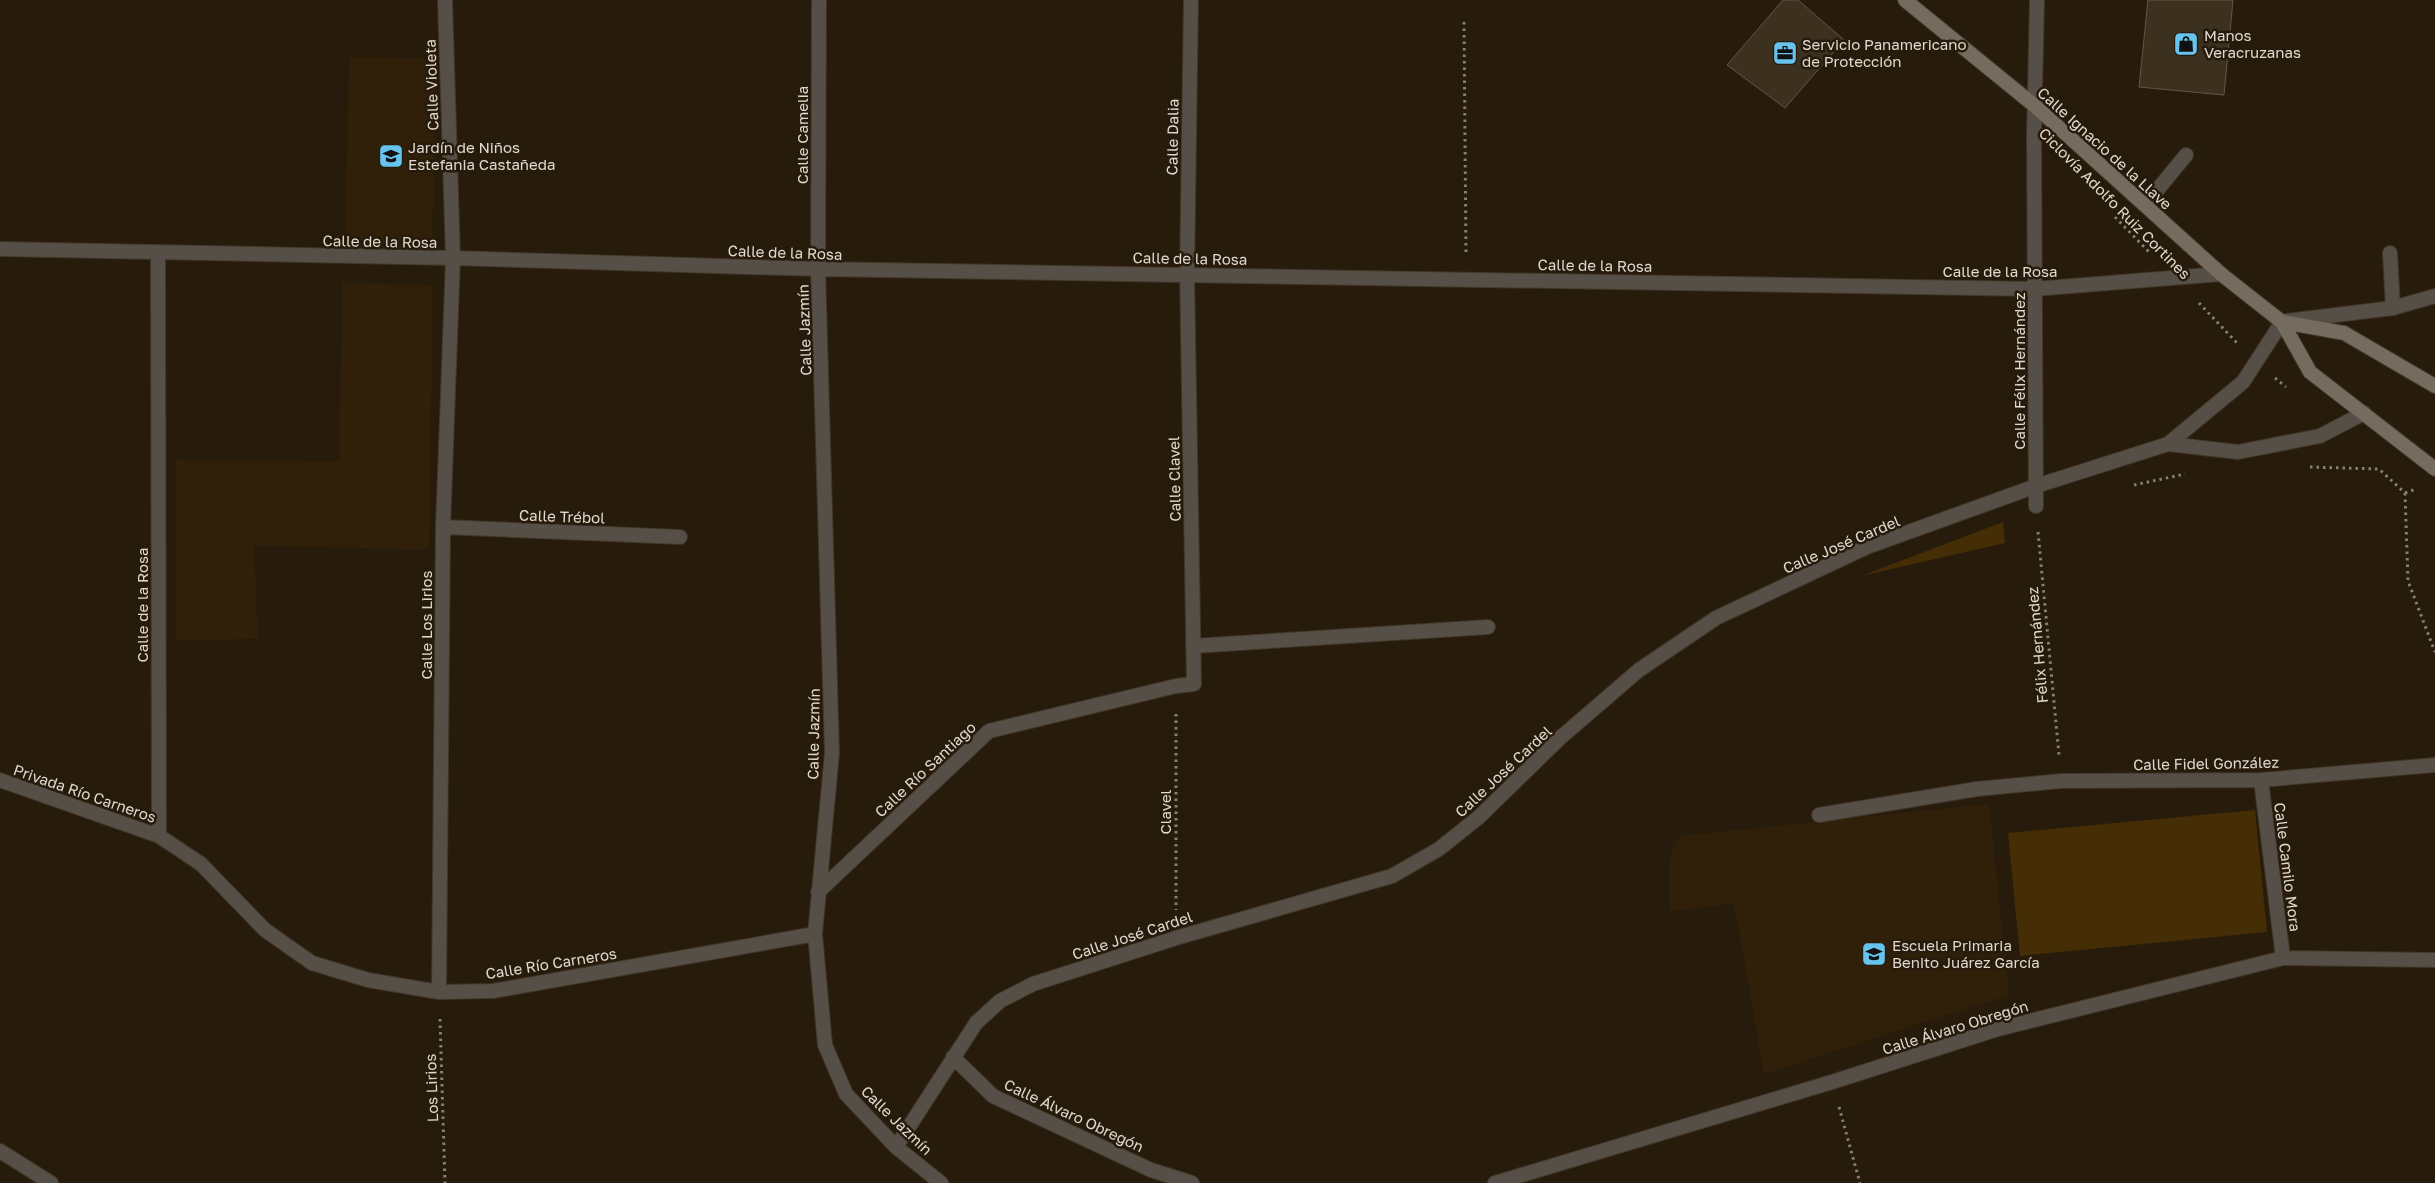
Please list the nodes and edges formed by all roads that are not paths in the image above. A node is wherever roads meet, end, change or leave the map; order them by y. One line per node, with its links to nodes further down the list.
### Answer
1 (445, 0): 12 (street, Calle Violeta)
2 (819, 0): 13 (street, Calle Camelia)
3 (1191, 0): 14 (street, Calle Dalia)
4 (1905, 0): 6 (main road, Calle Ignacio de la Llave)
5 (2037, 0): 6 (street, Calle Félix Hernández)
6 (2035, 106): 8 (main road, Calle Ignacio de la Llave); 16 (street, Calle Félix Hernández)
7 (2186, 155): 8 (street)
8 (2145, 205): 15 (main road, Calle Ignacio de la Llave)
9 (0, 249): 10 (street, Calle de la Rosa)
10 (158, 253): 12 (street, Calle de la Rosa); 35 (street, Calle de la Rosa)
11 (2390, 253): 18 (street)
12 (452, 258): 13 (street, Calle de la Rosa); 26 (street, Calle Los Lirios)
13 (818, 269): 14 (street, Calle de la Rosa); 36 (street, Calle Jazmín)
14 (1186, 274): 16 (street, Calle de la Rosa); 29 (street, Calle Clavel)
15 (2221, 274): 16 (street, Calle de la Rosa); 19 (main road, Calle Ignacio de la Llave)
16 (2034, 289): 24 (street, Calle Félix Hernández)
17 (2435, 296): 18 (street)
18 (2393, 308): 19 (street)
19 (2282, 322): 20 (main road, Calle Ignacio de la Llave); 21 (main road, Calle Ignacio de la Llave); 22 (street, Calle José Cardel)
20 (2435, 386)
21 (2364, 412): 22 (street, Calle José Cardel); 23 (main road, Calle Ignacio de la Llave)
22 (2168, 444): 24 (street, Calle José Cardel)
23 (2435, 468)
24 (2036, 486): 25 (street, Calle Félix Hernández); 41 (street, Calle José Cardel)
25 (2036, 506)
26 (443, 527): 27 (street, Calle Trébol); 40 (street, Calle Los Lirios)
27 (680, 537)
28 (1488, 627): 29 (street)
29 (1193, 646): 30 (street, Calle Clavel)
30 (1194, 684): 36 (street, Calle Río Santiago)
31 (2435, 765): 33 (street, Calle Fidel González)
32 (0, 780): 35 (street, Privada Río Carneros)
33 (2261, 780): 34 (street, Calle Fidel González); 38 (street, Calle Camilo Mora)
34 (1819, 815)
35 (159, 836): 40 (street, Calle Río Carneros)
36 (818, 892): 37 (street, Calle Jazmín)
37 (815, 934): 40 (street, Calle Río Carneros); 42 (street, Calle Jazmín)
38 (2283, 958): 39 (street, Calle Álvaro Obregón); 47 (street, Calle Álvaro Obregón)
39 (2435, 960)
40 (440, 992)
41 (953, 1057): 42 (street, Calle José Cardel); 46 (street, Calle Álvaro Obregón)
42 (896, 1147): 45 (street, Calle Jazmín)
43 (0, 1152): 44 (street)
44 (51, 1183)
45 (941, 1183)
46 (1192, 1183)
47 (1495, 1183)

